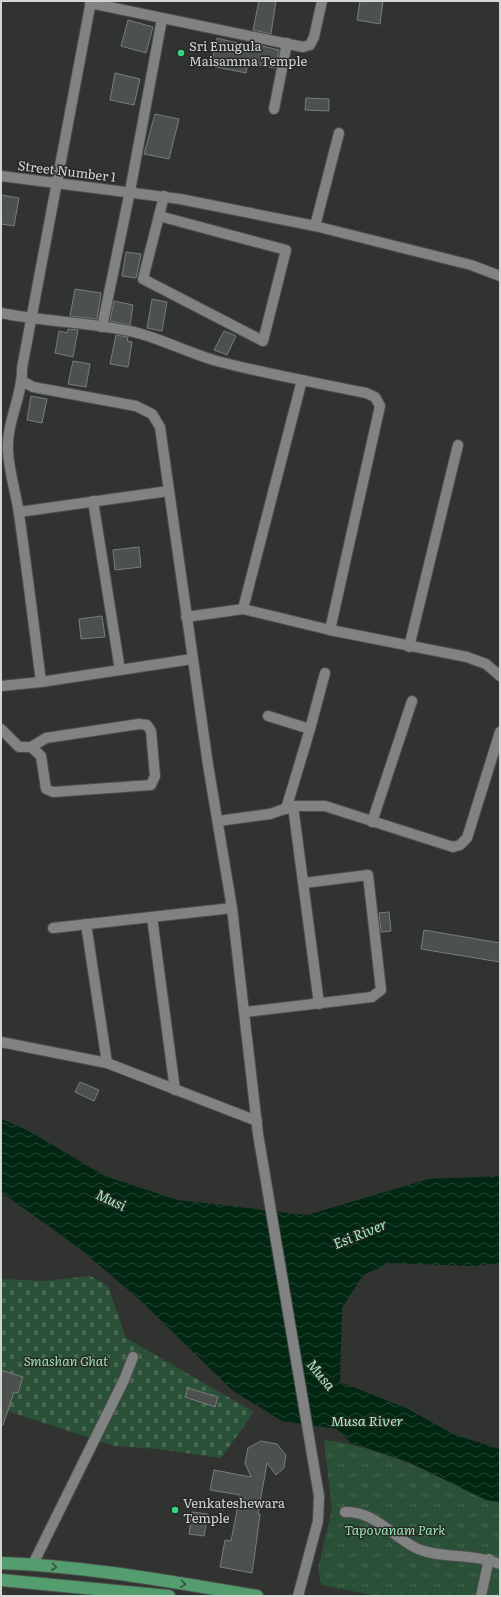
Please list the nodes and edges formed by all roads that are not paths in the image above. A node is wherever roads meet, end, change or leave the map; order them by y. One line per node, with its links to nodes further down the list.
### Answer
1 (322, 1): 4 (street)
2 (90, 2): 3 (street); 8 (street)
3 (162, 19): 4 (street); 9 (street)
4 (287, 43): 5 (street)
5 (274, 110)
6 (339, 133): 12 (street)
7 (1, 176): 8 (street, Street Number 1)
8 (56, 183): 9 (street, Street Number 1); 15 (street)
9 (130, 192): 10 (street, Street Number 1); 16 (street)
10 (164, 196): 11 (street); 12 (street, Street Number 1)
11 (159, 216): 11 (street)
12 (316, 226): 13 (street, Street Number 1)
13 (500, 276)
14 (1, 313): 15 (street)
15 (32, 319): 16 (street); 18 (street)
16 (102, 327): 17 (street)
17 (302, 380): 24 (street); 26 (street)
18 (22, 381): 19 (street); 21 (street)
19 (4, 437): 23 (street)
20 (458, 445): 27 (street)
21 (169, 491): 22 (street); 25 (street)
22 (93, 501): 23 (street); 29 (street)
23 (19, 512): 32 (street)
24 (243, 609): 25 (street); 26 (street)
25 (186, 617): 28 (street)
26 (330, 630): 27 (street)
27 (409, 646): 31 (street)
28 (192, 659): 29 (street); 41 (street)
29 (120, 670): 32 (street)
30 (324, 673): 37 (street)
31 (500, 676)
32 (41, 682): 33 (street)
33 (1, 686)
34 (412, 701): 42 (street)
35 (268, 716): 37 (street)
36 (1, 729): 39 (street)
37 (310, 729): 40 (street)
38 (500, 732): 42 (street)
39 (31, 747): 39 (street)
40 (289, 808): 41 (street); 42 (street); 43 (street)
41 (218, 821): 44 (street)
42 (372, 822)
43 (304, 883): 48 (street); 48 (street)
44 (232, 908): 45 (street); 49 (street)
45 (152, 917): 46 (street); 52 (street)
46 (86, 924): 47 (street); 51 (street)
47 (53, 928)
48 (320, 1004): 49 (street)
49 (245, 1012): 53 (street)
50 (1, 1042): 51 (street)
51 (107, 1063): 52 (street)
52 (175, 1090): 53 (street)
53 (257, 1121): 63 (street)
54 (133, 1357): 58 (street)
55 (345, 1512): 56 (street)
56 (490, 1560): 59 (street); 64 (street)
57 (1, 1563): 58 (highway)
58 (33, 1564): 62 (highway, one-way to 62)
59 (500, 1564)
60 (1, 1580): 61 (highway)
61 (169, 1596)
62 (257, 1596)
63 (298, 1596)
64 (481, 1596)

